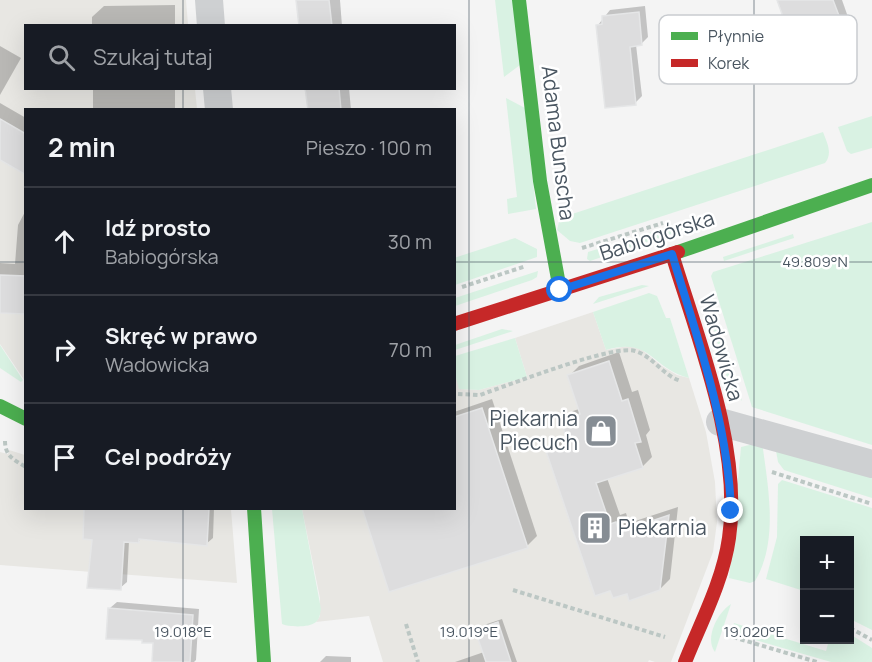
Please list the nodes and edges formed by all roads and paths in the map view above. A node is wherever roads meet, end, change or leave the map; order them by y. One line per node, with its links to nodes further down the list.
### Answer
1 (209, 0): 3 (street)
2 (519, 0): 9 (street, Adama Bunscha)
3 (211, 24)
4 (217, 90): 5 (street)
5 (219, 108)
6 (872, 185): 8 (street, Babiogórska)
7 (665, 222): 9 (path)
8 (672, 254): 11 (street, Babiogórska); 13 (street, Wadowicka)
9 (553, 257): 10 (path); 11 (street, Adama Bunscha)
10 (456, 289)
11 (560, 290): 12 (street, Babiogórska)
12 (456, 323)
13 (712, 386): 14 (path); 17 (street, Wadowicka)
14 (458, 394)
15 (0, 406): 16 (street)
16 (24, 418)
17 (720, 422): 19 (street); 29 (street, Wadowicka)
18 (5, 440): 20 (path)
19 (872, 464)
20 (24, 466)
21 (772, 472): 22 (path)
22 (872, 504)
23 (254, 510): 30 (street)
24 (513, 590): 29 (path)
25 (406, 624): 31 (path)
26 (854, 631): 28 (path)
27 (725, 635): 33 (path)
28 (872, 640)
29 (691, 646): 32 (street, Wadowicka)
30 (264, 662)
31 (418, 662)
32 (686, 662)
33 (817, 662)

